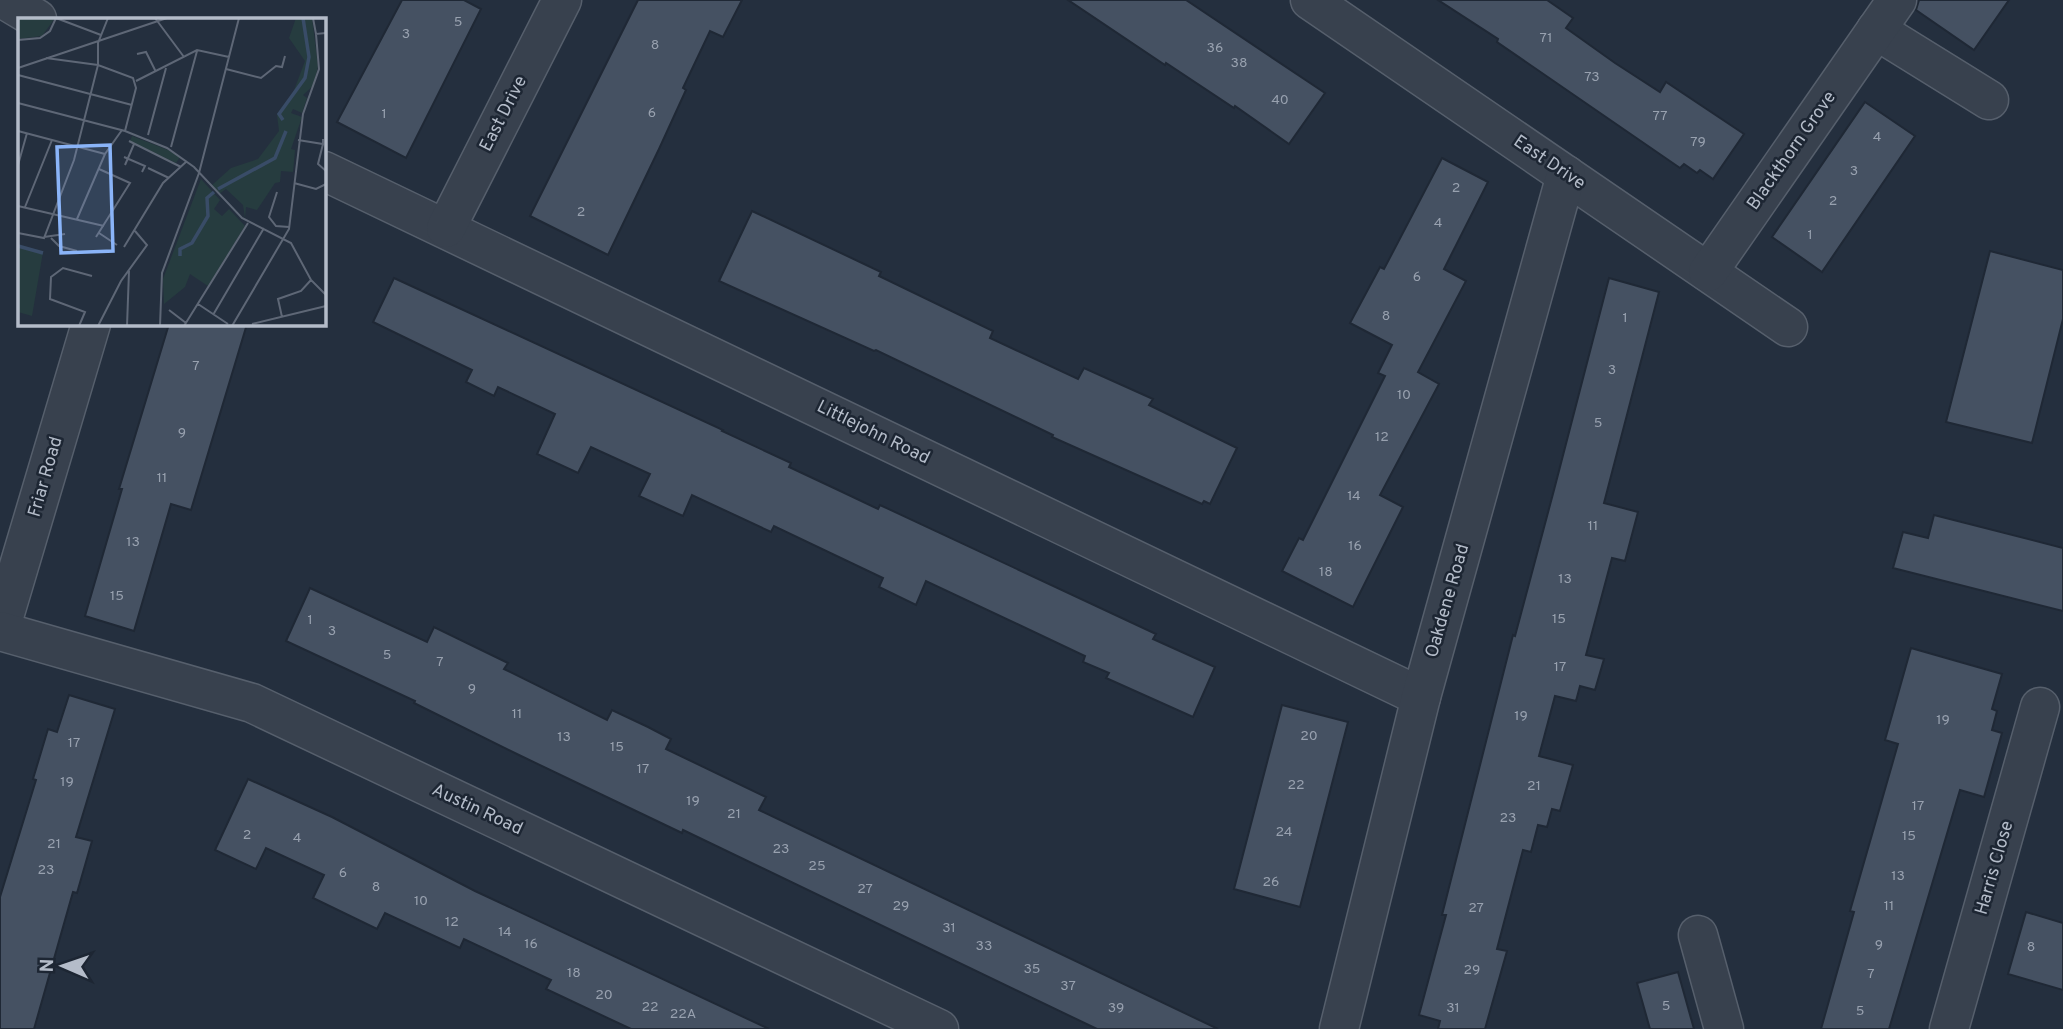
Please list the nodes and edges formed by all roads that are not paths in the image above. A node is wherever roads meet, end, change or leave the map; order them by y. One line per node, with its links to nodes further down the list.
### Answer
1 (5, 0): 5 (street)
2 (562, 0): 9 (street, East Drive)
3 (1310, 0): 8 (street, East Drive)
4 (1886, 15): 6 (street, Blackthorn Grove); 10 (street, Blackthorn Grove)
5 (35, 18)
6 (1989, 100)
7 (326, 172): 9 (street, Littlejohn Road)
8 (1566, 175): 10 (street, East Drive); 14 (street, Oakdene Road)
9 (446, 228): 14 (street, Littlejohn Road)
10 (1708, 272): 12 (street, East Drive)
11 (90, 326): 13 (street, Friar Road)
12 (1788, 327)
13 (0, 630): 17 (street, Austin Road)
14 (1421, 697): 18 (street, Oakdene Road)
15 (2040, 707): 20 (street, Harris Close)
16 (1698, 935): 19 (street)
17 (939, 1029)
18 (1339, 1029)
19 (1724, 1029)
20 (1949, 1029)

